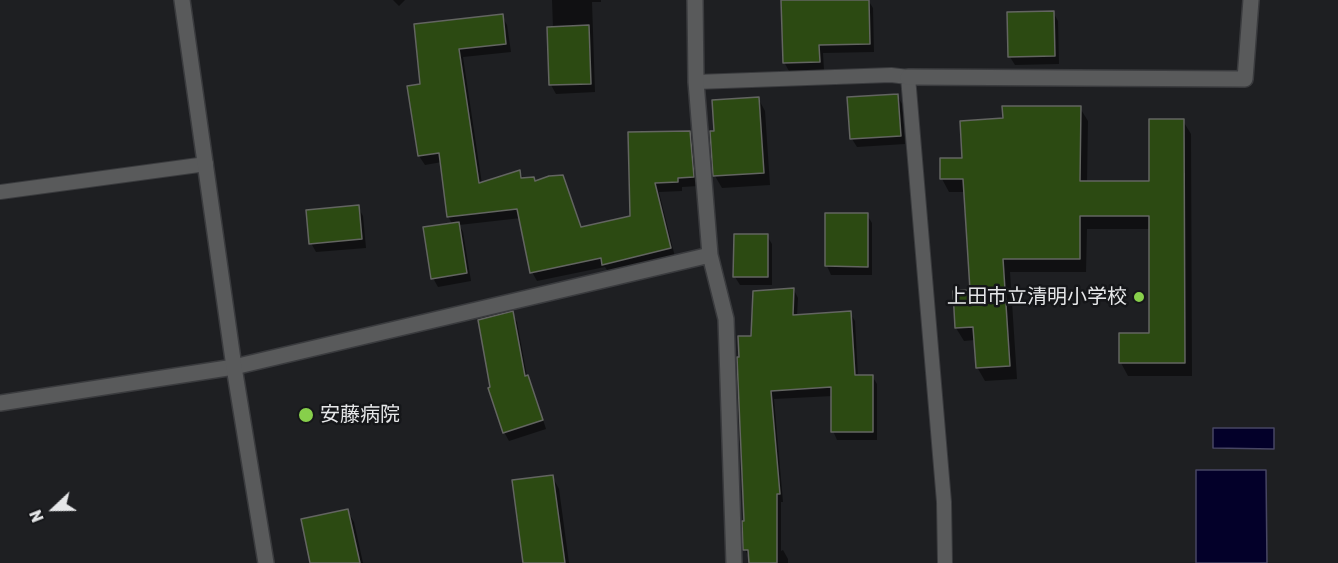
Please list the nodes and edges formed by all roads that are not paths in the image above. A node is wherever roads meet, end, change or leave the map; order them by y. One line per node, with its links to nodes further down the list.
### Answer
1 (182, 0): 6 (street)
2 (695, 0): 5 (street)
3 (1251, 0): 4 (street)
4 (908, 77): 5 (lane); 13 (lane)
5 (696, 82): 8 (street)
6 (206, 164): 7 (lane); 9 (street)
7 (0, 192)
8 (710, 255): 9 (street); 12 (street)
9 (234, 367): 10 (street); 11 (street)
10 (0, 403)
11 (266, 563)
12 (734, 563)
13 (945, 563)

